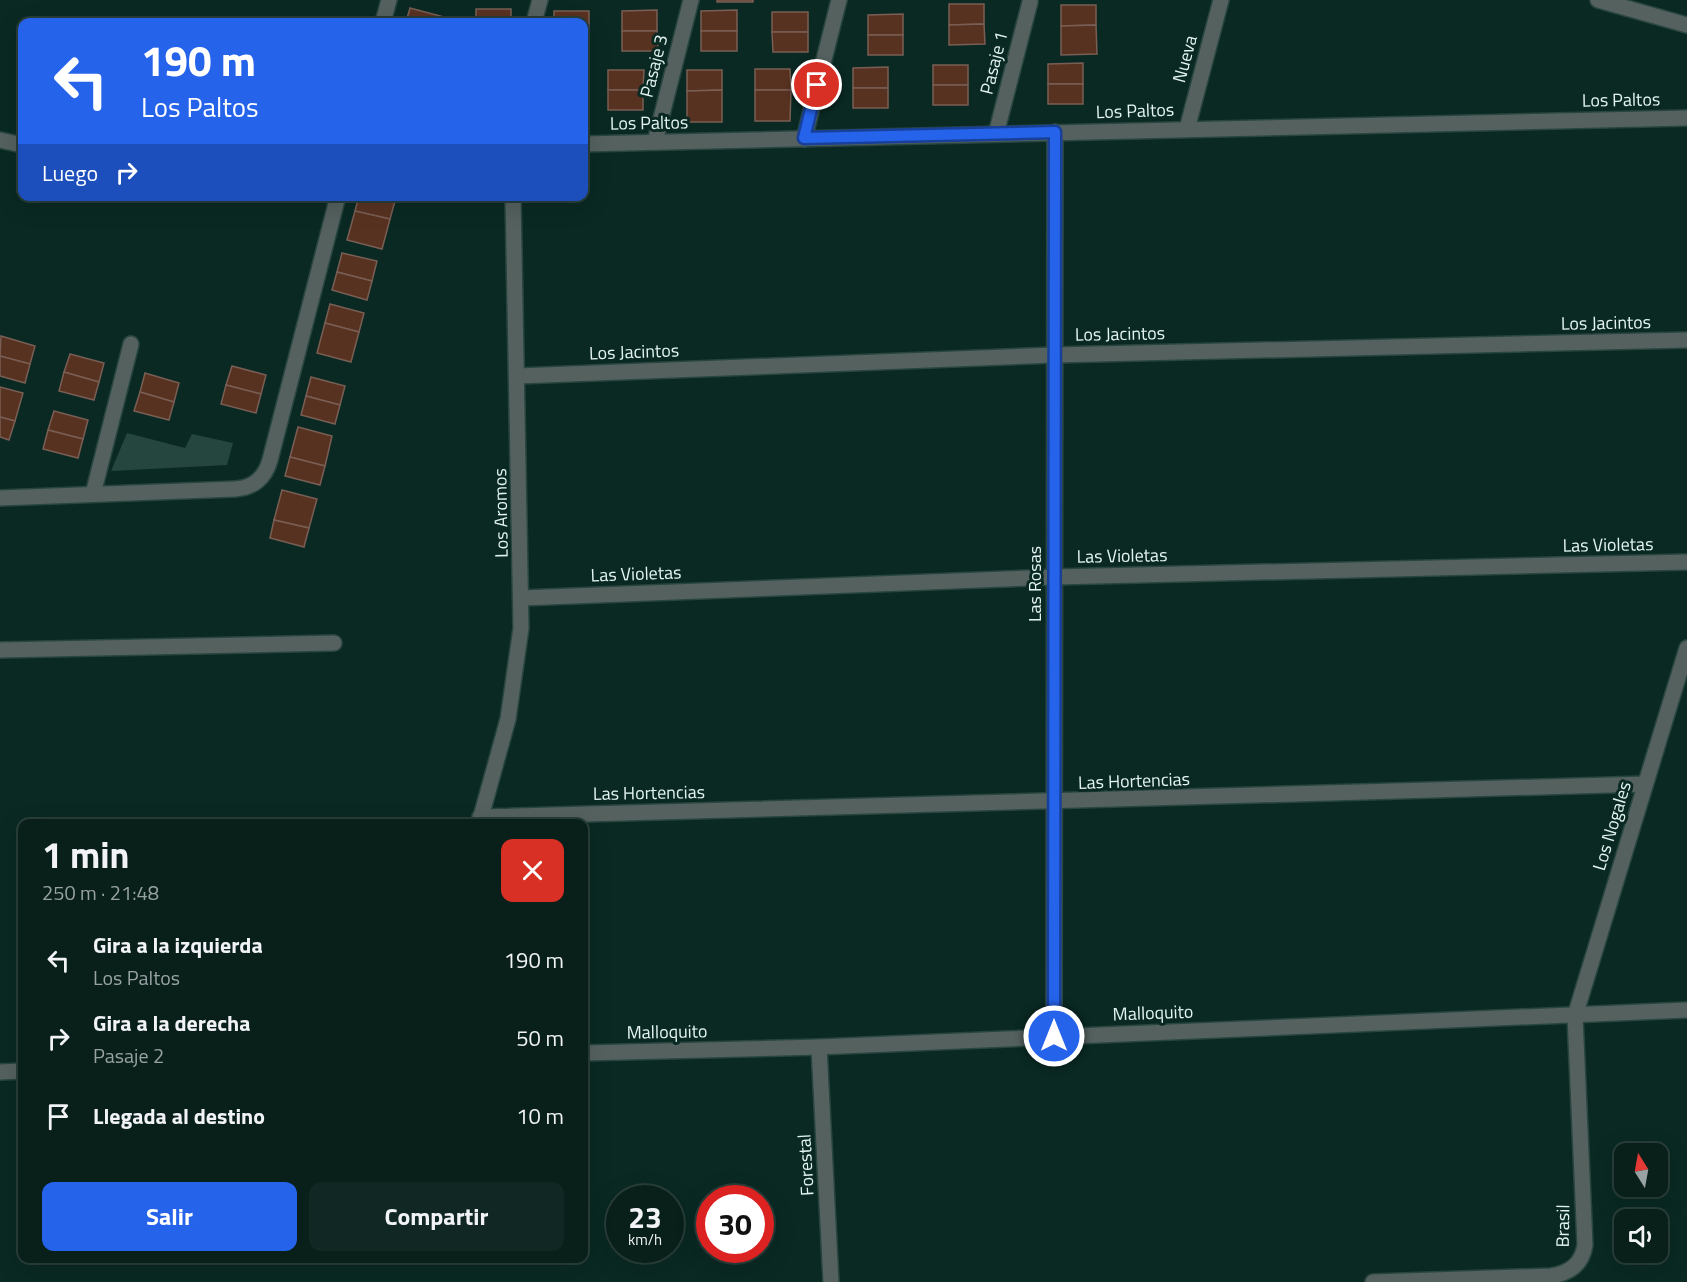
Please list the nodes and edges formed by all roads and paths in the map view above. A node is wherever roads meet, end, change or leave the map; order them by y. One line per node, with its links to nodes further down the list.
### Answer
1 (389, 0): 8 (street)
2 (540, 0): 9 (street)
3 (690, 0): 17 (street, Pasaje 3)
4 (838, 0): 15 (street)
5 (1221, 0): 12 (street, Nueva)
6 (1598, 0): 10 (street)
7 (1030, 2): 14 (street, Pasaje 1)
8 (384, 18)
9 (535, 18)
10 (1687, 25)
11 (1687, 118): 12 (street, Los Paltos)
12 (1186, 129): 13 (street, Los Paltos)
13 (1055, 132): 14 (street, Los Paltos); 24 (street, Las Rosas)
14 (996, 134): 15 (street, Los Paltos)
15 (804, 138): 17 (street, Los Paltos)
16 (0, 140): 19 (street)
17 (655, 142): 18 (street, Los Paltos)
18 (588, 144)
19 (18, 145)
20 (337, 201): 26 (street)
21 (513, 201): 25 (street, Los Aromos)
22 (1687, 340): 24 (street, Los Jacintos)
23 (131, 344): 26 (street)
24 (1055, 355): 25 (street, Los Jacintos); 29 (street, Las Rosas)
25 (518, 376): 30 (street, Los Aromos)
26 (93, 494): 27 (street)
27 (0, 498)
28 (1687, 562): 29 (street, Las Violetas)
29 (1055, 577): 30 (street, Las Violetas); 35 (street, Las Rosas)
30 (522, 598): 36 (street, Los Aromos)
31 (334, 644): 33 (street)
32 (1687, 648): 34 (street, Los Nogales)
33 (0, 650)
34 (1645, 784): 35 (street, Las Hortencias); 39 (street, Los Nogales)
35 (1055, 803): 37 (street, Las Hortencias); 40 (street, Las Rosas)
36 (480, 819)
37 (514, 819)
38 (1687, 1010): 39 (street, Malloquito)
39 (1575, 1016): 40 (street, Malloquito); 46 (street, Brasil)
40 (1054, 1036): 41 (street, Malloquito)
41 (819, 1047): 42 (street, Malloquito); 45 (street, Forestal)
42 (588, 1053)
43 (18, 1071): 44 (street)
44 (0, 1072)
45 (831, 1282)
46 (1372, 1282)

